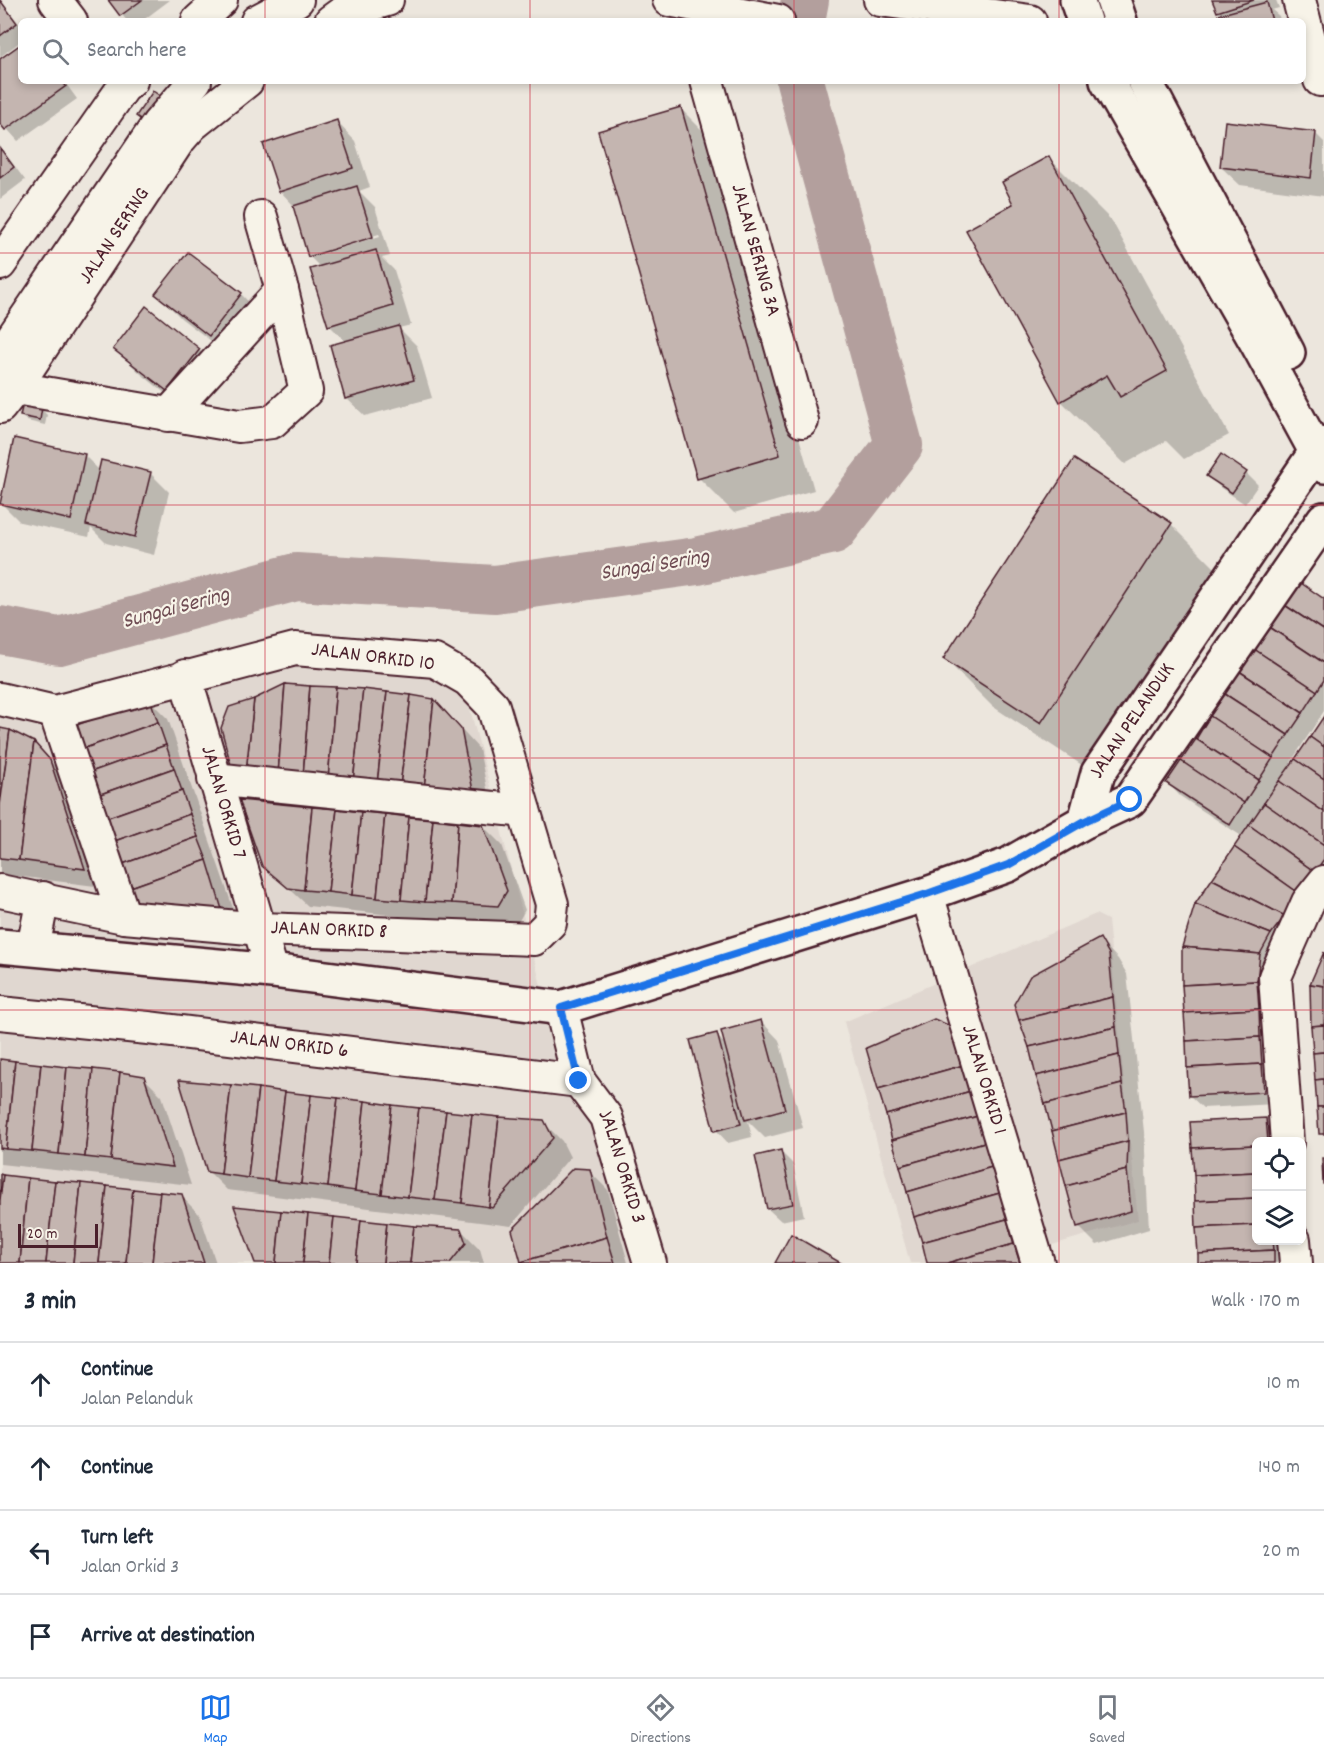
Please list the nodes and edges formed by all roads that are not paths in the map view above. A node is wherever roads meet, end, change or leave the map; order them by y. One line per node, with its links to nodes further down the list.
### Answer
1 (55, 0): 10 (street)
2 (221, 0): 11 (street)
3 (297, 0): 12 (street)
4 (387, 0): 13 (street)
5 (880, 0): 15 (street)
6 (1077, 0): 16 (street)
7 (1113, 0): 17 (street)
8 (1299, 0): 18 (street)
9 (686, 6): 14 (street)
10 (69, 18)
11 (201, 18)
12 (263, 18)
13 (336, 18)
14 (760, 18)
15 (1009, 18)
16 (1083, 18)
17 (1119, 18)
18 (1303, 18)
19 (1306, 33): 20 (street)
20 (1316, 79)
21 (123, 84): 30 (street)
22 (125, 84): 28 (street)
23 (193, 84): 28 (street, JALAN SERING)
24 (243, 84): 28 (street, JALAN SERING)
25 (708, 84): 35 (street, JALAN SERING 3A)
26 (1109, 84): 36 (street)
27 (1147, 84): 36 (street)
28 (169, 132): 32 (street, JALAN SERING); 33 (street, JALAN SERING)
29 (261, 217): 31 (street)
30 (0, 264)
31 (282, 290): 34 (street); 34 (street)
32 (0, 356)
33 (5, 390): 34 (street)
34 (168, 415)
35 (802, 421)
36 (1322, 446): 43 (street, JALAN PELANDUK)
37 (1324, 519): 43 (street, JALAN PELANDUK)
38 (185, 676): 40 (street, JALAN ORKID 10); 41 (street, JALAN ORKID 7); 42 (street, JALAN ORKID 10)
39 (0, 699): 40 (street, JALAN ORKID 10)
40 (55, 712): 48 (street)
41 (214, 779): 42 (street); 49 (street, JALAN ORKID 7)
42 (524, 811): 50 (street, JALAN ORKID 10)
43 (1085, 821): 46 (street)
44 (1324, 882): 57 (street)
45 (0, 891): 47 (street, JALAN ORKID 8)
46 (927, 894): 54 (street); 60 (street, JALAN ORKID 1)
47 (43, 898): 48 (street, JALAN ORKID 8); 52 (street)
48 (124, 917): 49 (street, JALAN ORKID 8)
49 (261, 929): 50 (street, JALAN ORKID 8); 53 (street, JALAN ORKID 7)
50 (534, 939)
51 (0, 946): 52 (street)
52 (33, 948): 53 (street)
53 (273, 970): 54 (street)
54 (561, 1008): 56 (street, JALAN ORKID 3)
55 (0, 1013): 56 (street, JALAN ORKID 6)
56 (579, 1081): 59 (street, JALAN ORKID 3)
57 (1287, 1137)
58 (1294, 1245): 61 (street)
59 (650, 1263)
60 (1038, 1263)
61 (1296, 1263)

